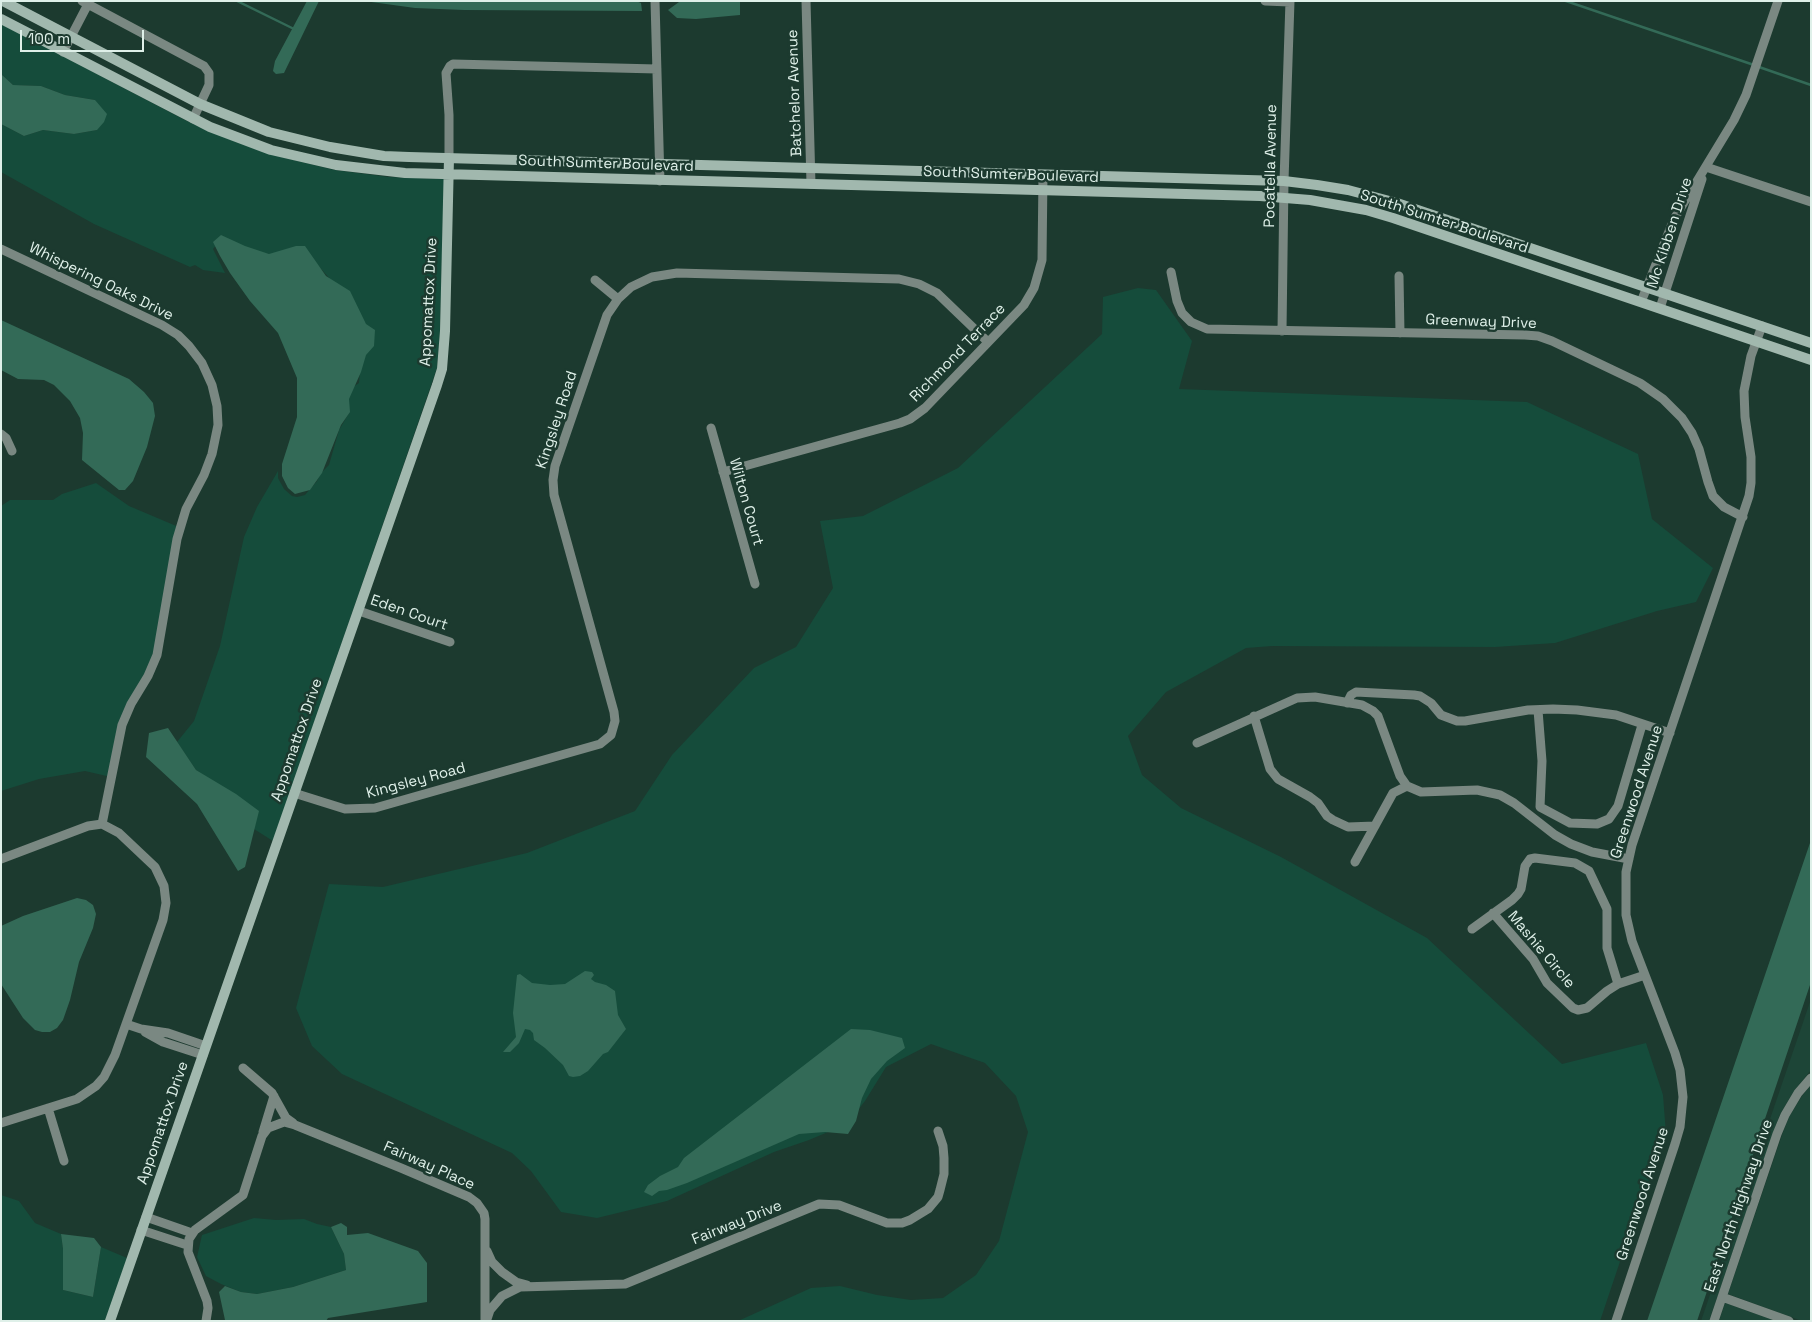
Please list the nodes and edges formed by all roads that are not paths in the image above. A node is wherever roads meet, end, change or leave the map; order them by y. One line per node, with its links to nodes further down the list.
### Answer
1 (3, 1): 9 (main road, South Sumter Boulevard)
2 (655, 1): 11 (street)
3 (806, 1): 17 (street, Batchelor Avenue)
4 (1265, 1): 6 (street)
5 (1778, 1): 16 (street, Mc Kibben Drive)
6 (1290, 2): 21 (street, Pocatella Avenue)
7 (85, 3): 9 (street); 12 (street)
8 (1, 19): 10 (main road, South Sumter Boulevard)
9 (71, 37): 10 (street); 12 (main road, South Sumter Boulevard)
10 (63, 52): 13 (main road, South Sumter Boulevard)
11 (657, 69): 14 (street); 15 (street)
12 (200, 104): 13 (street); 14 (main road, South Sumter Boulevard)
13 (193, 119): 18 (main road, South Sumter Boulevard)
14 (449, 158): 15 (main road, South Sumter Boulevard); 18 (main road, Appomattox Drive)
15 (659, 164): 17 (main road, South Sumter Boulevard); 20 (street)
16 (1706, 167): 25 (street); 30 (street, Mc Kibben Drive); 31 (street, Mc Kibben Drive)
17 (811, 168): 19 (main road, South Sumter Boulevard); 22 (street, Batchelor Avenue)
18 (449, 174): 20 (main road, South Sumter Boulevard); 48 (main road, Appomattox Drive)
19 (1043, 175): 21 (main road, South Sumter Boulevard); 23 (street, Richmond Terrace)
20 (660, 181): 22 (main road, South Sumter Boulevard)
21 (1284, 181): 24 (street, Pocatella Avenue); 30 (main road, South Sumter Boulevard)
22 (811, 184): 23 (main road, South Sumter Boulevard)
23 (1042, 190): 24 (main road, South Sumter Boulevard); 39 (street, Richmond Terrace)
24 (1284, 198): 33 (main road, South Sumter Boulevard); 36 (street, Pocatella Avenue)
25 (1811, 202)
26 (1, 249): 59 (street, Whispering Oaks Drive)
27 (1171, 272): 36 (street, Greenway Drive)
28 (1399, 276): 37 (street)
29 (595, 280): 32 (street)
30 (1646, 287): 31 (main road, South Sumter Boulevard); 33 (street, Mc Kibben Drive)
31 (1664, 294): 34 (street, Mc Kibben Drive); 35 (main road, South Sumter Boulevard)
32 (618, 299): 39 (street, Kingsley Road); 57 (street, Kingsley Road)
33 (1641, 302): 34 (main road, South Sumter Boulevard)
34 (1660, 308): 38 (main road, South Sumter Boulevard)
35 (1762, 326): 38 (street, Greenwood Avenue); 40 (main road, South Sumter Boulevard)
36 (1282, 331): 37 (street, Greenway Drive)
37 (1400, 332): 46 (street, Greenway Drive)
38 (1756, 341): 41 (main road, South Sumter Boulevard); 46 (street, Greenwood Avenue)
39 (988, 342): 45 (street, Richmond Terrace)
40 (1811, 343)
41 (1811, 360)
42 (711, 428): 45 (street, Wilton Court)
43 (1, 434): 44 (street)
44 (12, 451)
45 (723, 472): 47 (street, Wilton Court)
46 (1743, 516): 54 (street, Greenwood Avenue)
47 (755, 584)
48 (359, 610): 49 (street, Eden Court); 57 (main road, Appomattox Drive)
49 (450, 642)
50 (1347, 703): 51 (street); 52 (street); 56 (street)
51 (1538, 710): 53 (street); 58 (street)
52 (1254, 716): 55 (street); 60 (street)
53 (1642, 725): 54 (street); 58 (street)
54 (1670, 733): 64 (street, Greenwood Avenue)
55 (1197, 743)
56 (1407, 786): 60 (street); 61 (street)
57 (294, 793): 72 (main road, Appomattox Drive)
58 (1562, 819): 61 (street)
59 (102, 824): 63 (street); 71 (street)
60 (1375, 826): 66 (street)
61 (1555, 835): 62 (street)
62 (1571, 844): 64 (street); 65 (street)
63 (1, 859)
64 (1629, 859): 69 (street, Greenwood Avenue)
65 (1565, 861): 67 (street, Mashie Circle); 70 (street, Mashie Circle)
66 (1356, 862)
67 (1493, 914): 68 (street, Mashie Circle); 70 (street, Mashie Circle)
68 (1472, 929)
69 (1645, 976): 70 (street, Mashie Circle); 92 (street, Greenwood Avenue)
70 (1618, 984)
71 (126, 1024): 72 (street); 76 (street)
72 (204, 1051): 82 (main road, Appomattox Drive)
73 (243, 1068): 75 (street)
74 (1811, 1078): 88 (street, East North Highway Drive)
75 (274, 1096): 78 (street); 80 (street)
76 (48, 1108): 77 (street); 81 (street)
77 (1, 1123)
78 (295, 1124): 80 (street, Fairway Place); 85 (street, Fairway Place)
79 (938, 1132): 87 (street, Fairway Drive)
80 (262, 1136): 84 (street)
81 (64, 1161)
82 (146, 1217): 83 (main road, Appomattox Drive); 84 (street)
83 (141, 1230): 86 (street); 89 (main road, Appomattox Drive)
84 (192, 1233): 86 (street)
85 (485, 1239): 87 (street); 91 (street, Fairway Place)
86 (188, 1245): 90 (street)
87 (530, 1285): 91 (street, Fairway Drive)
88 (1722, 1297): 93 (street, East North Highway Drive); 94 (street)
89 (110, 1321)
90 (206, 1321)
91 (486, 1321)
92 (1616, 1321)
93 (1714, 1321)
94 (1789, 1321)

